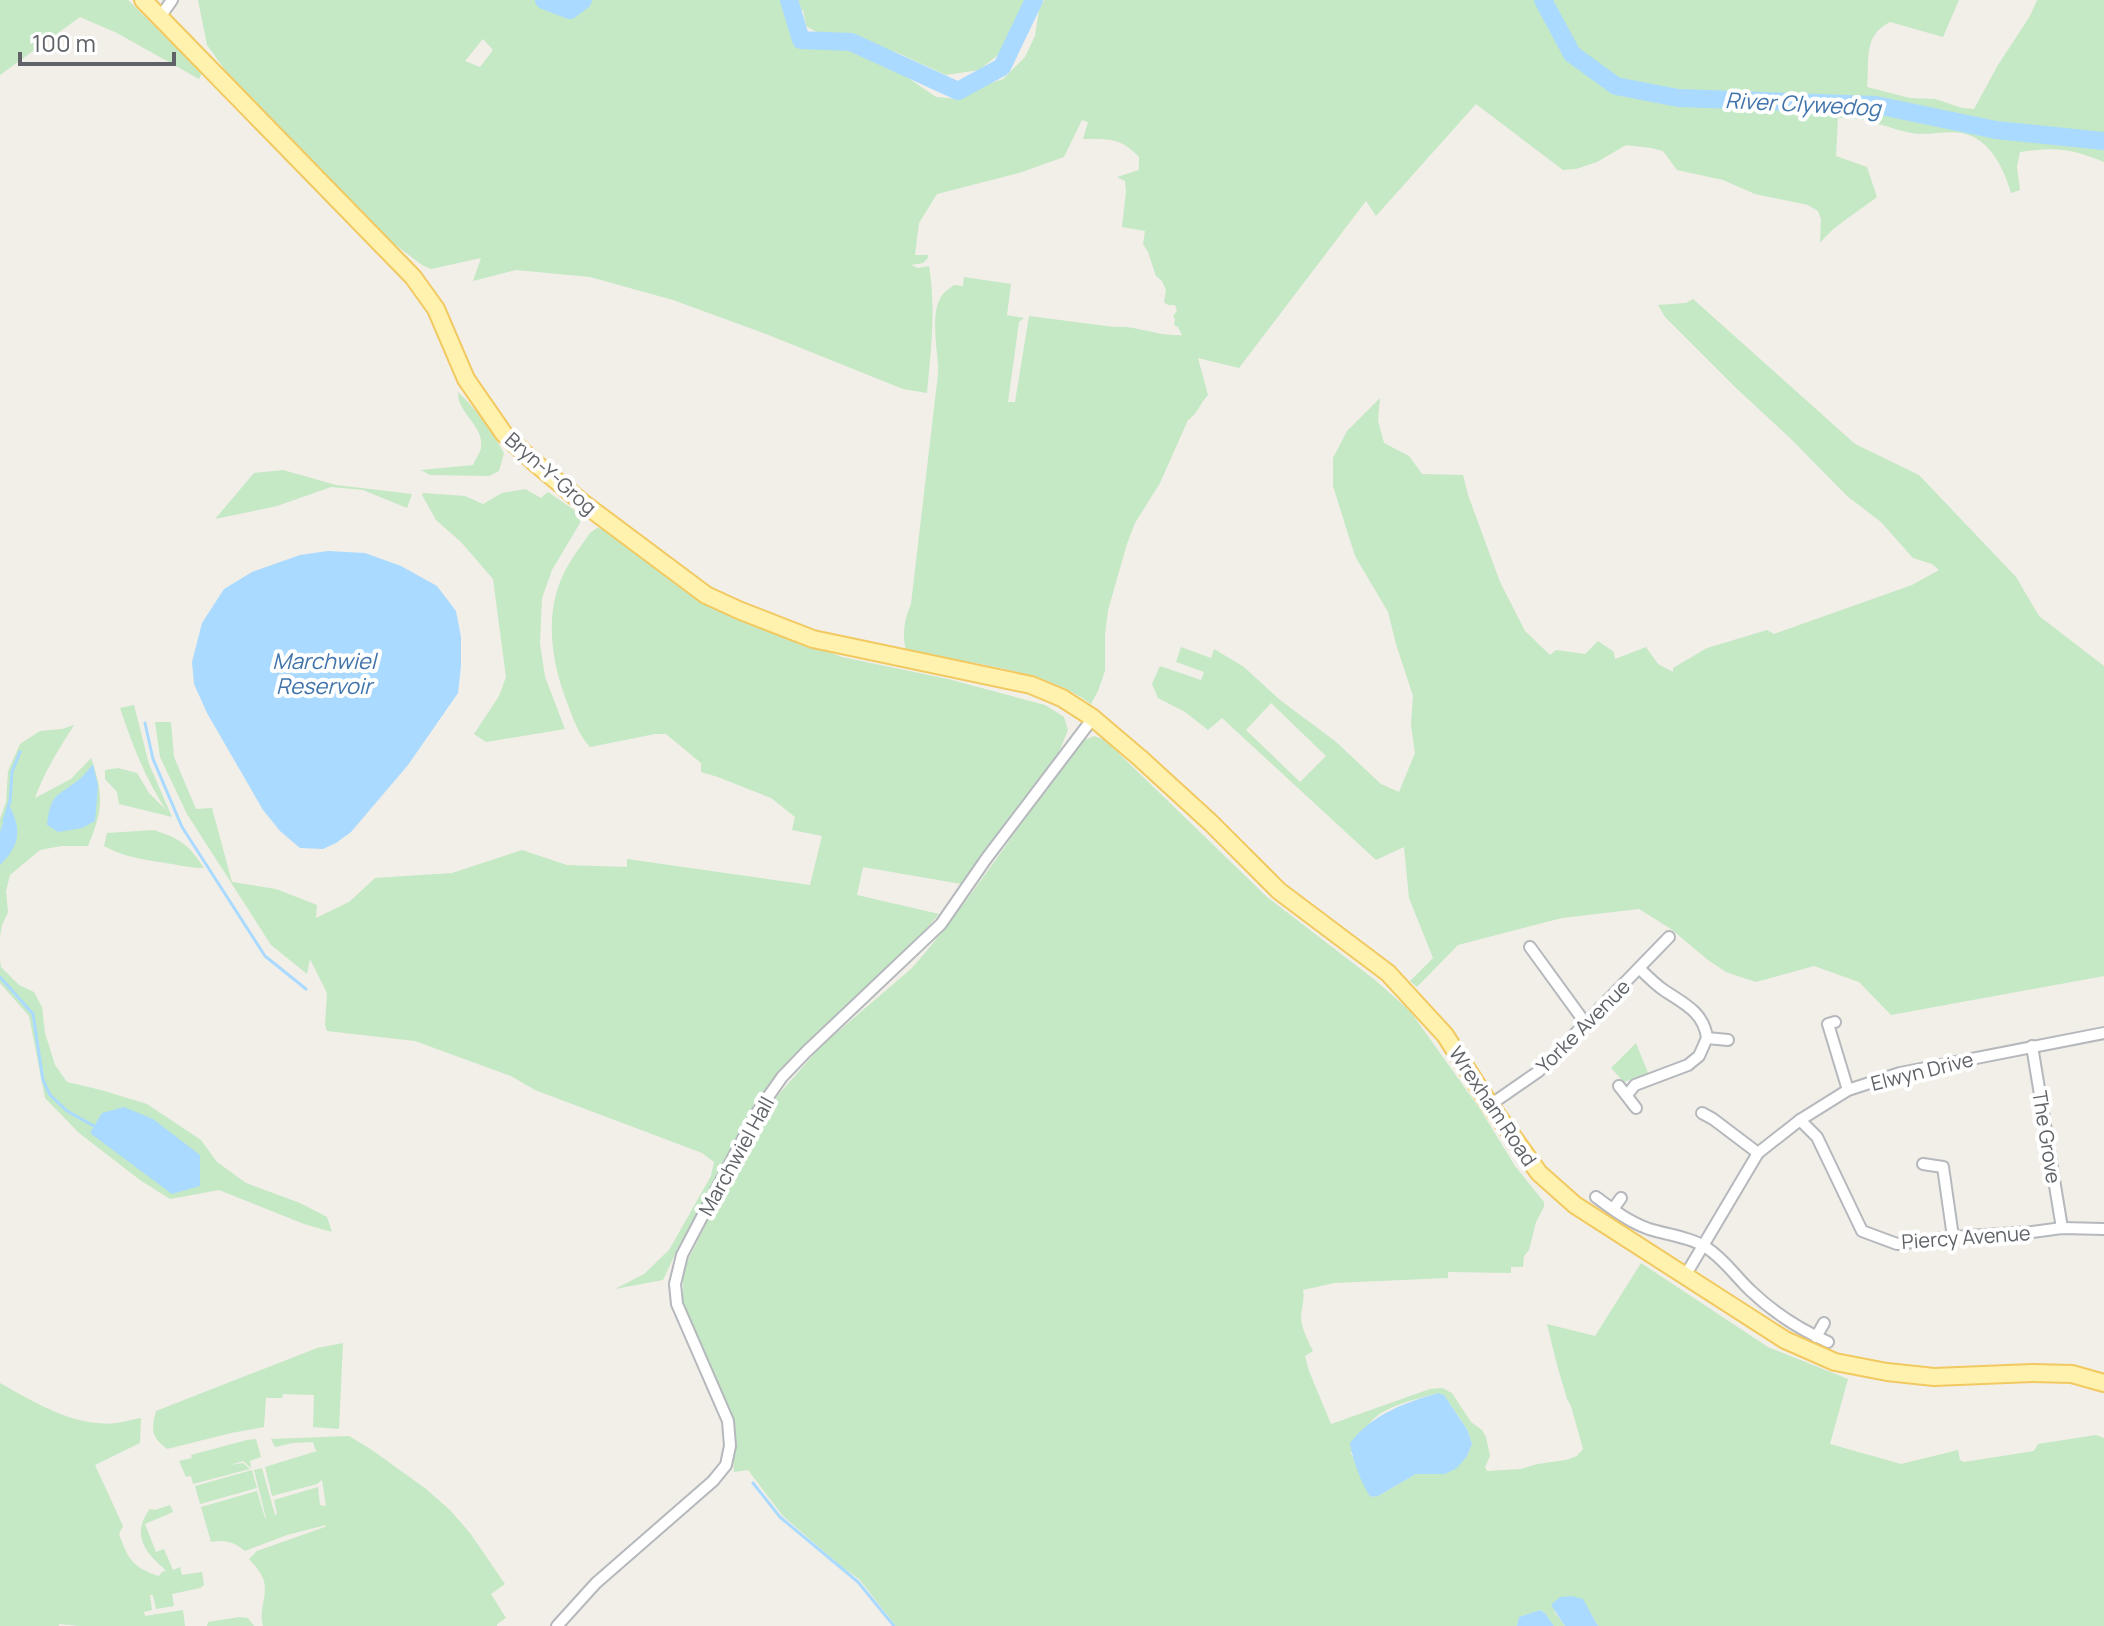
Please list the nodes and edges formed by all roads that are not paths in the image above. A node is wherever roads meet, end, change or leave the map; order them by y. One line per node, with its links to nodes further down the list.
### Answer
1 (143, 0): 3 (main road, Bryn-Y-Grog)
2 (172, 0): 3 (street)
3 (160, 17): 4 (main road, Bryn-Y-Grog)
4 (1093, 718): 15 (main road, Wrexham Road); 33 (street, Marchwiel Hall)
5 (1669, 937): 7 (street, Yorke Avenue)
6 (1530, 947): 8 (street)
7 (1640, 969): 8 (street, Yorke Avenue); 11 (street)
8 (1586, 1024): 15 (street, Yorke Avenue)
9 (1828, 1024): 14 (street)
10 (2104, 1033): 13 (street, Elwyn Drive)
11 (1707, 1038): 12 (street); 16 (street)
12 (1728, 1040)
13 (2032, 1046): 14 (street, Elwyn Drive); 24 (street, The Grove)
14 (1848, 1090): 18 (street, Elwyn Drive)
15 (1490, 1105): 28 (main road, Wrexham Road)
16 (1636, 1108)
17 (1702, 1113): 19 (street)
18 (1800, 1120): 19 (street, Elwyn Drive); 26 (street, Piercy Avenue)
19 (1758, 1153): 27 (street, Elwyn Drive)
20 (1923, 1164): 26 (street)
21 (1596, 1197): 23 (street)
22 (1621, 1198): 23 (street)
23 (1613, 1209): 27 (street)
24 (2062, 1228): 25 (street, Piercy Avenue); 26 (street, Piercy Avenue)
25 (2104, 1229)
26 (1953, 1237)
27 (1704, 1246): 28 (street, Elwyn Drive); 30 (street)
28 (1685, 1276): 32 (main road, Wrexham Road)
29 (1824, 1323): 30 (street)
30 (1816, 1337): 31 (street)
31 (1828, 1342)
32 (2104, 1383)
33 (557, 1626)

